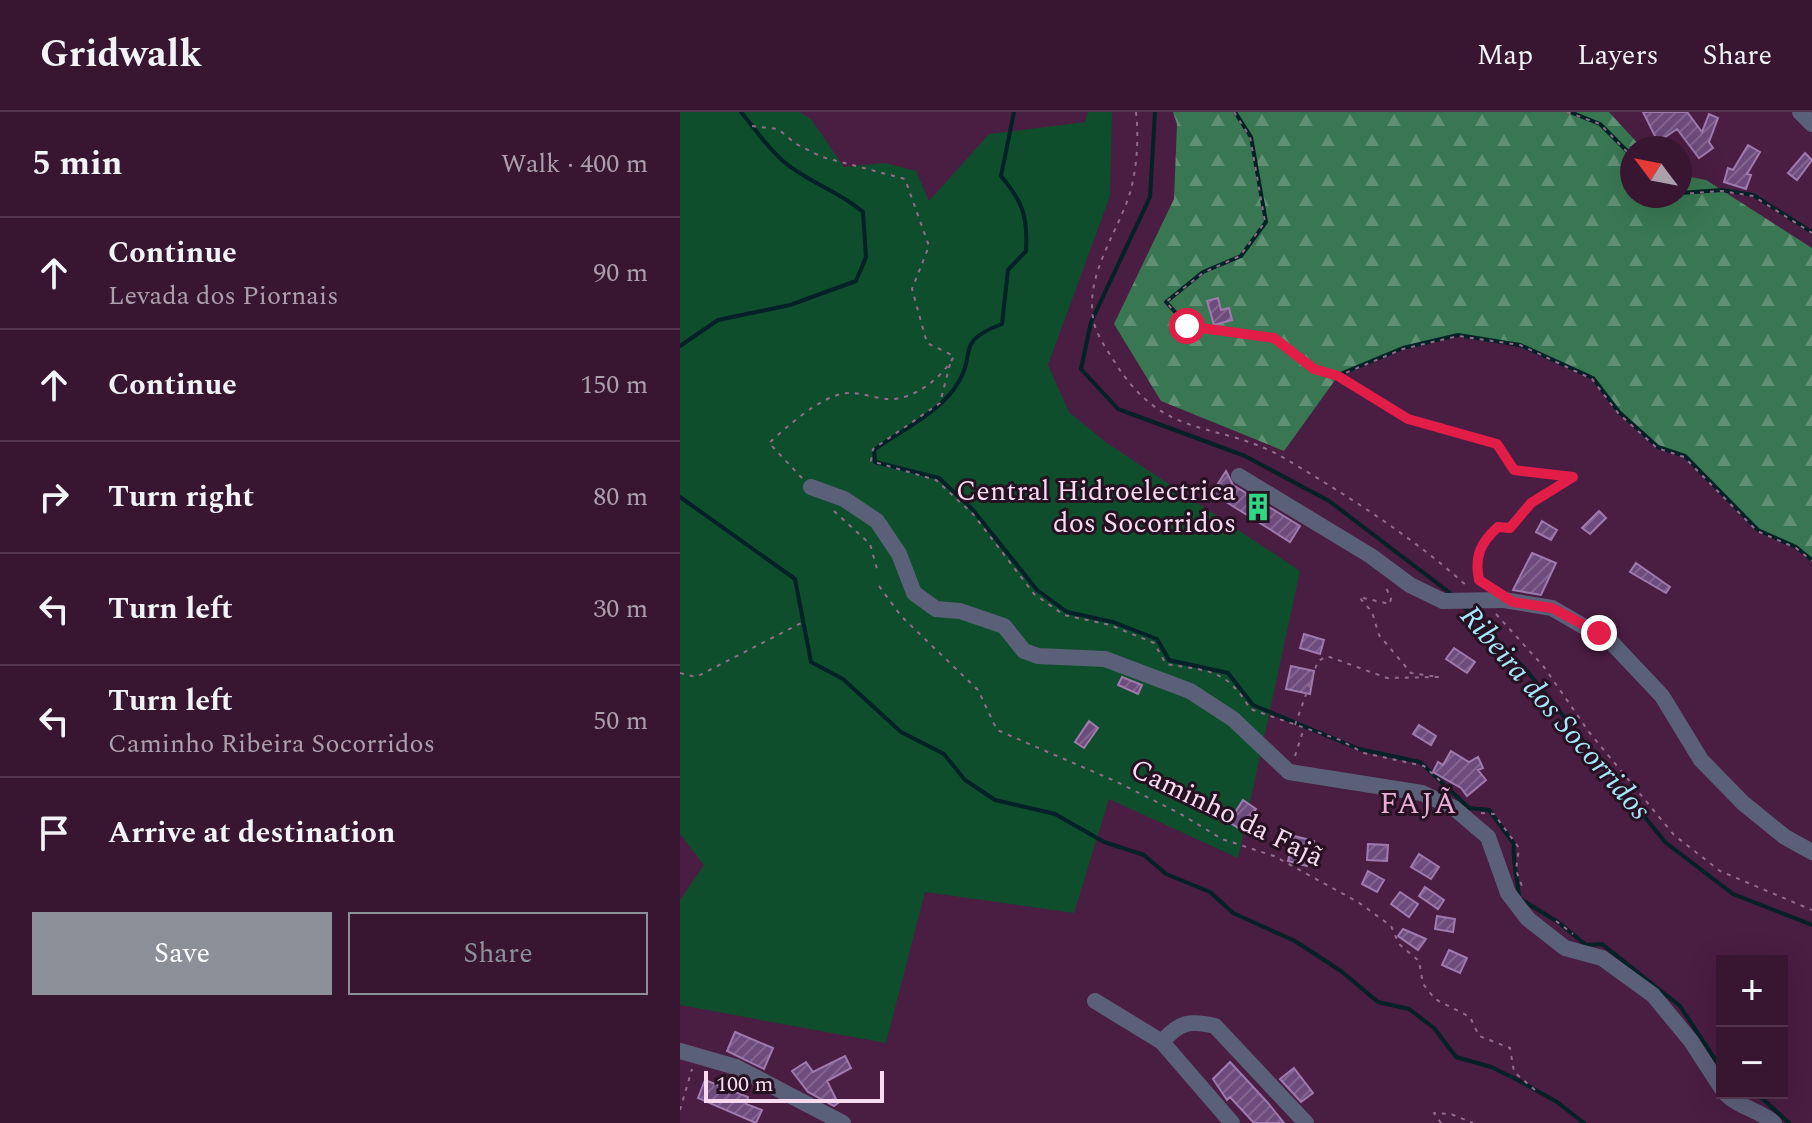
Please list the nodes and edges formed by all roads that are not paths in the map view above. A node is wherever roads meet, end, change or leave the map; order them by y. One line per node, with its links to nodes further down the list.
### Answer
1 (1800, 112): 2 (street)
2 (1812, 124)
3 (1239, 476): 5 (street, bridge)
4 (811, 487): 9 (street)
5 (1812, 852)
6 (1095, 1001): 7 (street)
7 (1162, 1042): 12 (street); 13 (street)
8 (685, 1053): 11 (street)
9 (1716, 1079)
10 (1731, 1099): 14 (street)
11 (843, 1123)
12 (1232, 1123)
13 (1306, 1123)
14 (1774, 1123)

